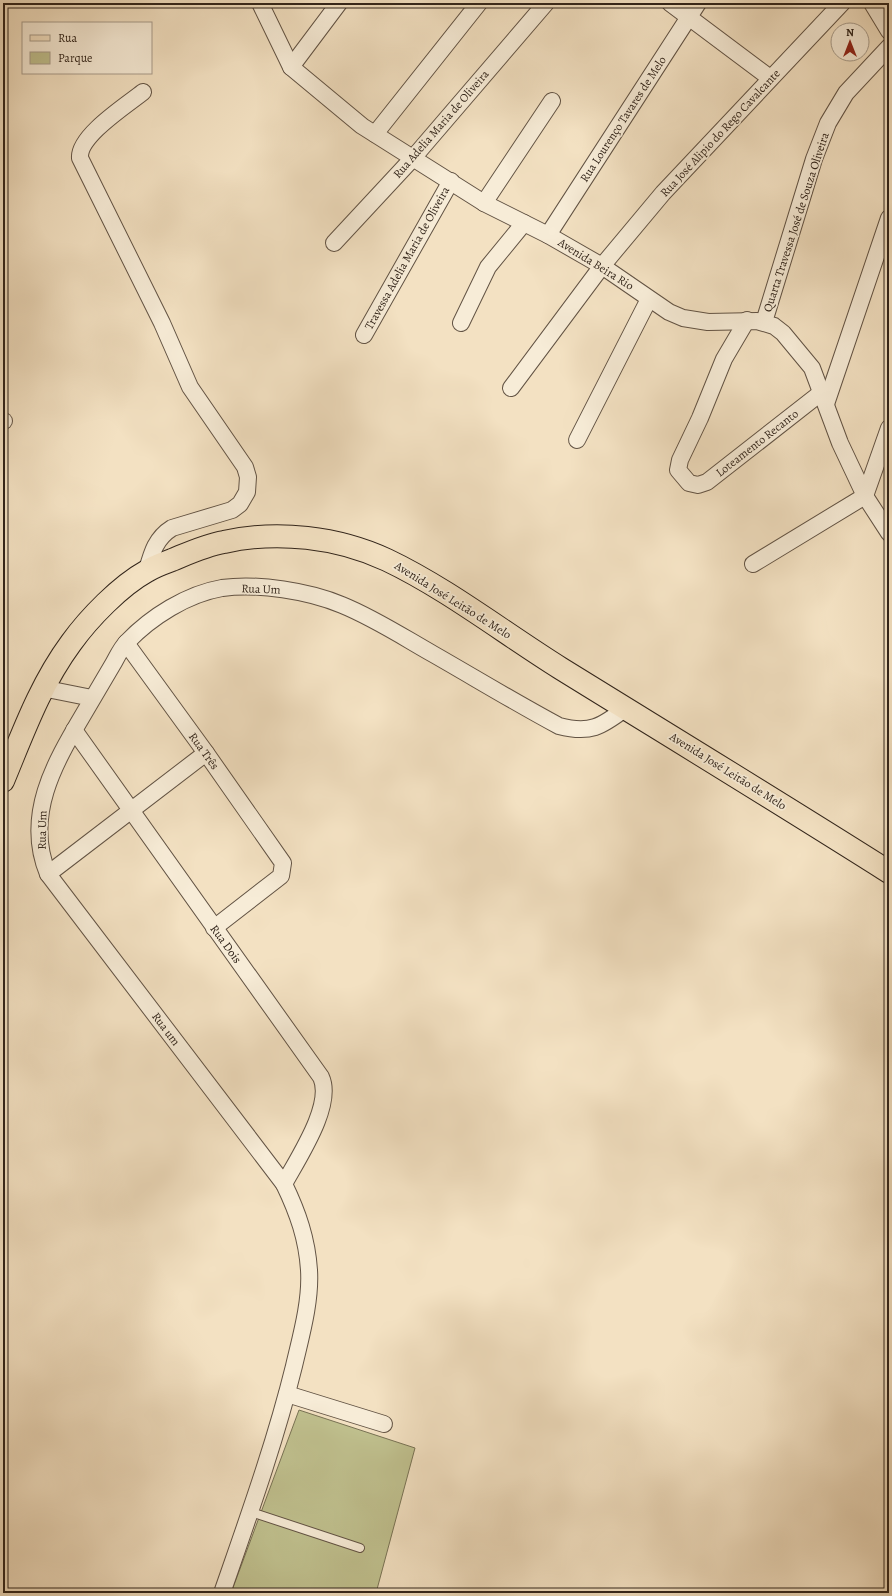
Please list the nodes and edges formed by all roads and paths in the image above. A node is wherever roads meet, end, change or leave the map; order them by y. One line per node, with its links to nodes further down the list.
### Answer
1 (260, 3): 12 (street, Avenida Beira Rio)
2 (339, 3): 12 (street)
3 (479, 3): 16 (street)
4 (546, 3): 17 (street, Rua Adelia Maria de Oliveira)
5 (670, 3): 9 (street)
6 (698, 3): 9 (street, Rua Lourenço Tavares de Melo)
7 (842, 3): 13 (street, Rua José Alipio do Rego Cavalcante)
8 (872, 3): 10 (street)
9 (688, 17): 13 (street); 22 (street, Rua Lourenço Tavares de Melo)
10 (889, 31)
11 (889, 47): 27 (street, Quarta Travessa José de Souza Oliveira)
12 (291, 67): 16 (street, Avenida Beira Rio)
13 (770, 78): 24 (street, Rua José Alipio do Rego Cavalcante)
14 (143, 92): 37 (street)
15 (552, 101): 19 (street)
16 (375, 134): 17 (street, Avenida Beira Rio)
17 (413, 158): 18 (street, Avenida Beira Rio); 23 (street, Rua Adelia Maria de Oliveira)
18 (450, 182): 19 (street, Avenida Beira Rio); 29 (street, Travessa Adelia Maria de Oliveira)
19 (484, 203): 21 (street, Avenida Beira Rio)
20 (889, 218): 31 (street)
21 (524, 224): 22 (street, Avenida Beira Rio); 28 (street)
22 (548, 235): 24 (street, Avenida Beira Rio)
23 (334, 243)
24 (602, 266): 25 (street, Avenida Beira Rio); 30 (street, Rua José Alipio do Rego Cavalcante)
25 (649, 299): 26 (street, Avenida Beira Rio); 33 (street)
26 (748, 320): 27 (street, Avenida Beira Rio); 31 (street, Loteamento Recanto)
27 (764, 322): 31 (street, Avenida Beira Rio)
28 (461, 323)
29 (364, 335)
30 (511, 388)
31 (824, 398): 34 (street, Avenida Beira Rio)
32 (889, 428): 34 (street)
33 (577, 440)
34 (865, 496): 35 (street, Avenida Beira Rio); 36 (street)
35 (889, 533)
36 (753, 564)
37 (147, 570): 39 (main road, Avenida José Leitão de Melo); 41 (main road, Avenida José Leitão de Melo)
38 (126, 644): 40 (street, Rua Um); 41 (street, Rua Um); 43 (street, Rua Três)
39 (42, 688): 40 (street); 44 (main road, Avenida José Leitão de Melo)
40 (92, 698): 42 (street, Rua Um)
41 (626, 708): 46 (main road, Avenida José Leitão de Melo)
42 (74, 730): 45 (street, Rua Dois); 47 (street, Rua Um)
43 (206, 753): 45 (street); 48 (street, Rua Três)
44 (3, 781)
45 (130, 811): 47 (street); 48 (street, Rua Dois)
46 (889, 872)
47 (48, 874): 49 (street, Rua um)
48 (214, 928): 49 (street, Rua Dois)
49 (284, 1184): 50 (street, Rua um)
50 (287, 1394): 51 (street); 52 (street, Rua um)
51 (384, 1424)
52 (251, 1512): 53 (lane); 54 (street, Rua um)
53 (360, 1548)
54 (222, 1593)

